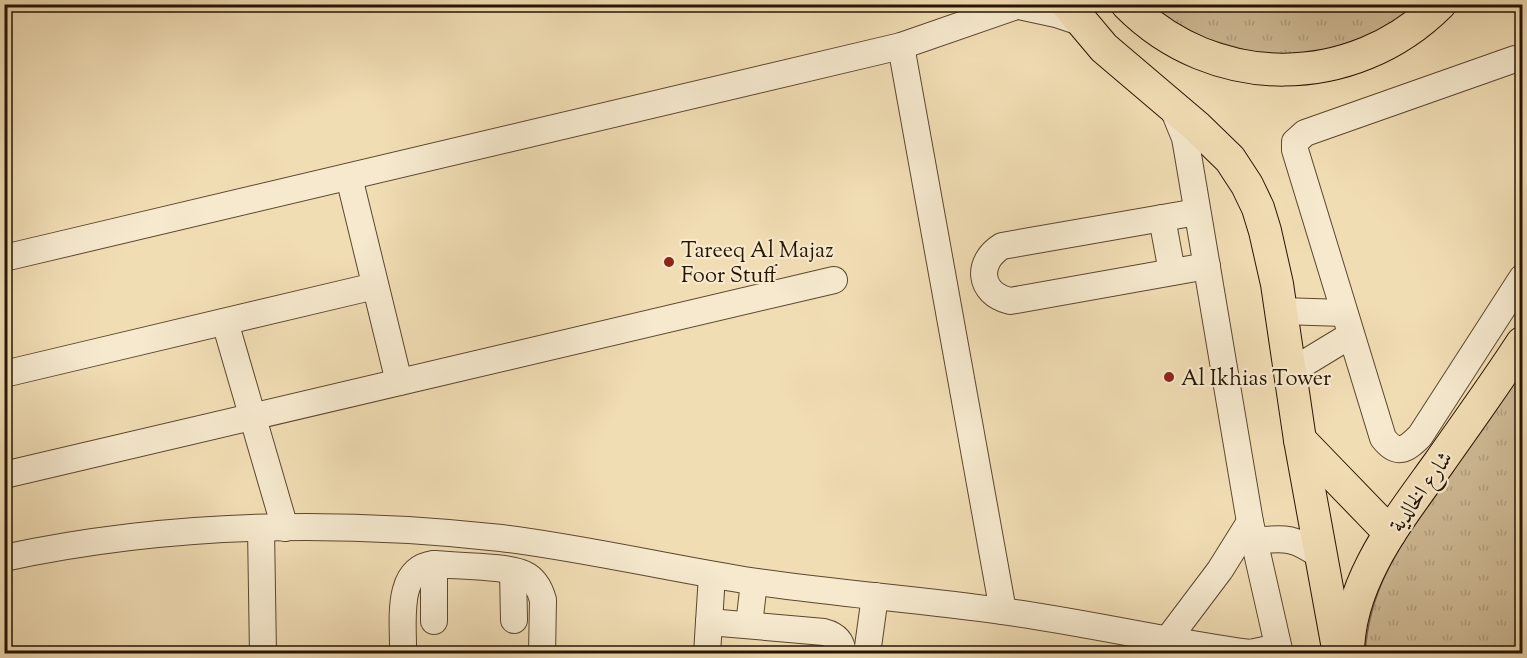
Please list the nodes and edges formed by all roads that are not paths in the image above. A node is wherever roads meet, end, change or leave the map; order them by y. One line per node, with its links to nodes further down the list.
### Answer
1 (1127, 4): 2 (main road)
2 (1440, 4)
3 (1021, 5): 4 (street); 5 (street)
4 (1074, 13): 7 (main road)
5 (901, 46): 8 (street); 39 (street)
6 (1522, 60): 19 (street)
7 (1171, 106): 9 (street); 17 (main road)
8 (349, 177): 11 (street); 16 (street)
9 (1197, 212): 10 (street); 12 (street)
10 (1162, 218): 13 (street); 13 (street)
11 (4, 258)
12 (1207, 266): 13 (street); 29 (street)
13 (1172, 272)
14 (1522, 278): 19 (street)
15 (834, 280): 23 (street)
16 (375, 286): 18 (street); 23 (street)
17 (1281, 311): 19 (street); 21 (main road)
18 (225, 322): 22 (street); 24 (street)
19 (1347, 324): 21 (street)
20 (1522, 343): 30 (main road, شارع الخالدية)
21 (1290, 372): 25 (main road)
22 (4, 374)
23 (399, 382): 24 (street)
24 (253, 417): 26 (street); 28 (street)
25 (1300, 440): 27 (main road); 30 (main road)
26 (4, 475)
27 (1312, 506): 31 (street); 32 (main road)
28 (273, 528): 33 (street); 36 (street); 46 (street)
29 (1252, 532): 31 (street); 44 (street); 45 (street)
30 (1390, 533): 53 (main road, شارع الخالدية)
31 (1282, 537): 32 (street)
32 (1321, 556): 52 (main road)
33 (4, 558)
34 (435, 564): 35 (street); 41 (street); 47 (street)
35 (513, 571): 40 (street); 48 (street)
36 (712, 575): 37 (street); 42 (street)
37 (754, 582): 38 (street); 43 (street)
38 (875, 596): 39 (street); 51 (street)
39 (1003, 611): 44 (street)
40 (514, 620)
41 (434, 621)
42 (709, 622): 43 (street); 49 (street)
43 (749, 625): 50 (street)
44 (1168, 639): 45 (street)
45 (1278, 648)
46 (263, 654)
47 (403, 654)
48 (542, 654)
49 (707, 654)
50 (843, 654)
51 (867, 654)
52 (1339, 654)
53 (1348, 654)

